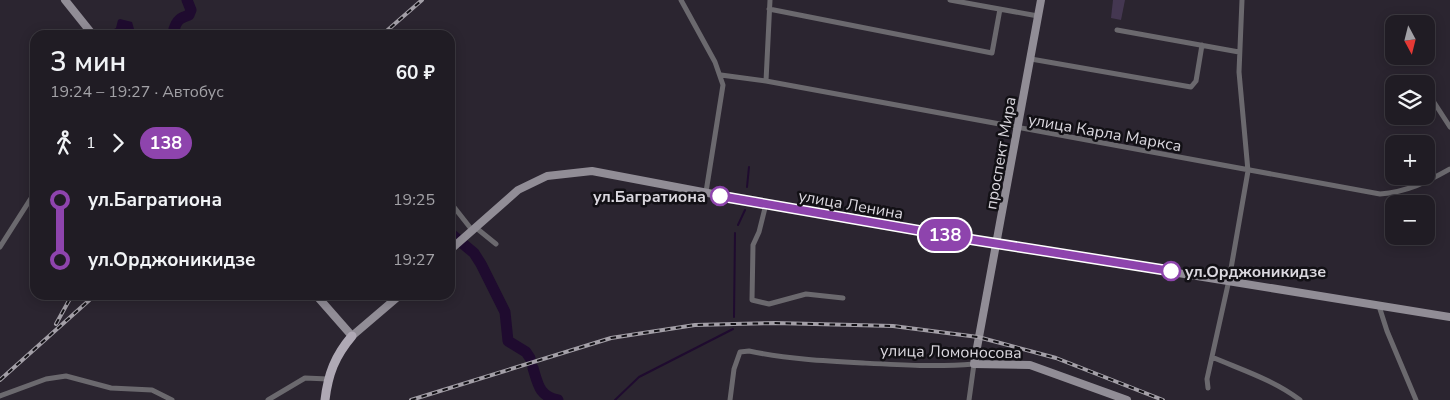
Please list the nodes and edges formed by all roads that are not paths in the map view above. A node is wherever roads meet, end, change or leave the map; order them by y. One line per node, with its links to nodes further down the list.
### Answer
1 (65, 0): 10 (main road)
2 (681, 0): 15 (street)
3 (770, 0): 7 (street)
4 (950, 0): 8 (street)
5 (1041, 0): 9 (main road, проспект Мира)
6 (1242, 0): 13 (street)
7 (769, 9): 8 (street); 16 (street)
8 (1000, 9): 9 (street)
9 (1038, 16): 14 (main road, проспект Мира)
10 (89, 30)
11 (1117, 30): 12 (street)
12 (1202, 45): 13 (street); 14 (street)
13 (1239, 52): 21 (street)
14 (1030, 58): 19 (main road, проспект Мира)
15 (721, 75): 16 (street, улица Карла Маркса); 22 (street)
16 (766, 81): 19 (street, улица Карла Маркса)
17 (1435, 104): 18 (street)
18 (1450, 127)
19 (1018, 128): 21 (street, улица Карла Маркса); 27 (main road, проспект Мира)
20 (1450, 169): 21 (street, улица Карла Маркса)
21 (1248, 171): 31 (street)
22 (706, 192): 24 (main road, улица Ленина); 26 (main road, улица Ленина)
23 (30, 200): 29 (street)
24 (766, 204): 27 (main road, улица Ленина); 32 (street)
25 (455, 209): 26 (street)
26 (471, 231): 28 (street); 30 (main road, улица Ленина)
27 (995, 242): 31 (main road, улица Ленина); 39 (main road, проспект Мира)
28 (496, 244)
29 (0, 246)
30 (455, 246)
31 (1229, 280): 35 (main road, улица Ленина); 38 (street)
32 (843, 298)
33 (320, 300): 37 (main road)
34 (394, 300): 37 (main road)
35 (1379, 306): 36 (main road, улица Ленина); 50 (street)
36 (1450, 317)
37 (352, 336): 40 (main road)
38 (1212, 357): 41 (street); 49 (street)
39 (974, 364): 46 (street, улица Ломоносова); 47 (street, проспект Мира); 48 (main road, улица Ломоносова)
40 (328, 379): 44 (street); 45 (main road)
41 (1208, 388)
42 (0, 396): 43 (street)
43 (172, 400)
44 (268, 400)
45 (325, 400)
46 (730, 400)
47 (969, 400)
48 (1128, 400)
49 (1300, 400)
50 (1416, 400)

